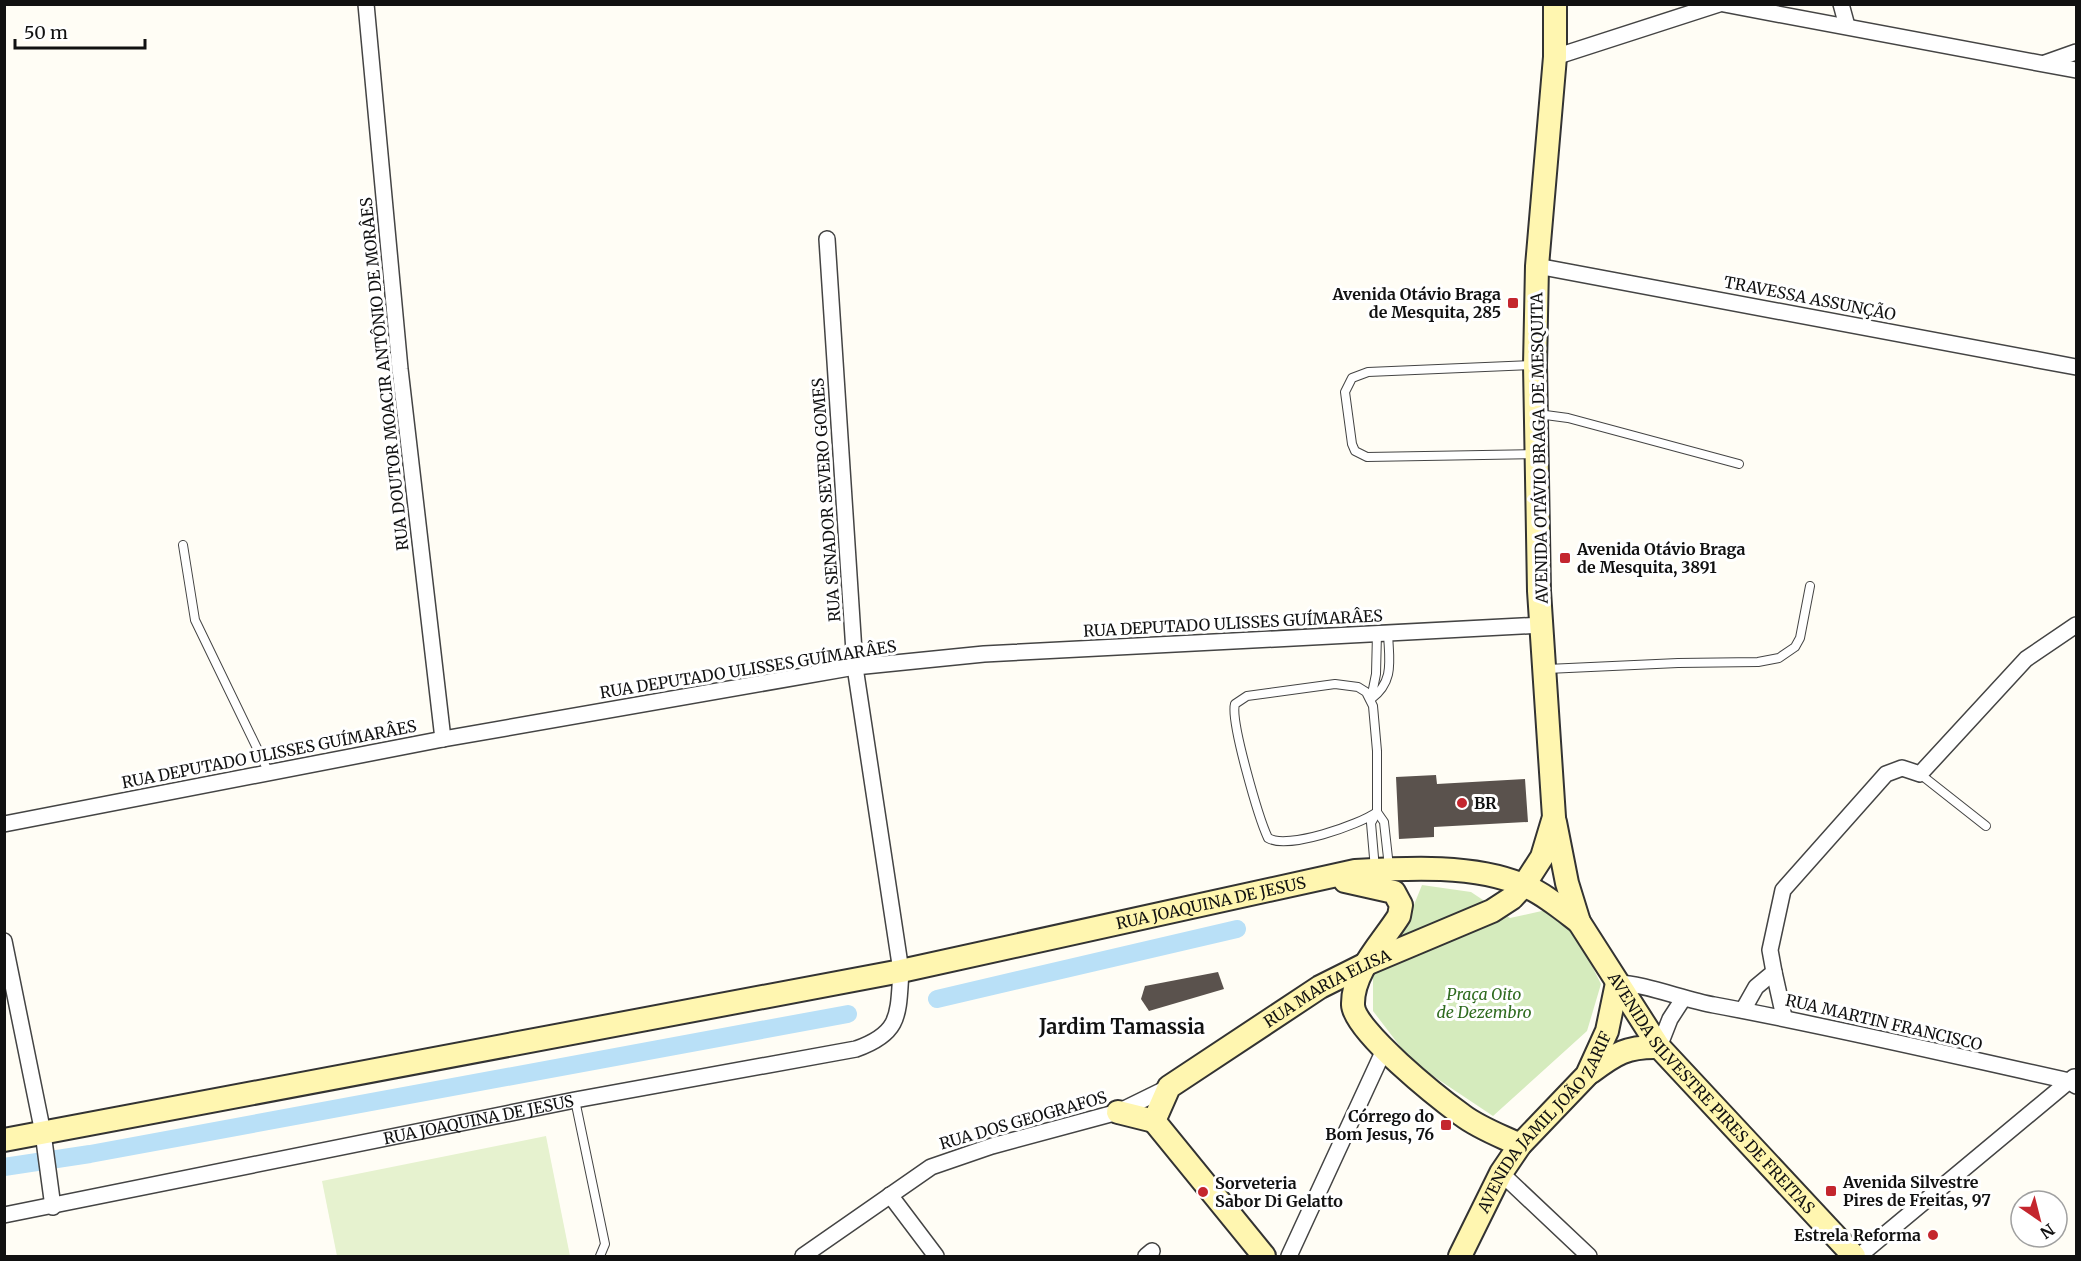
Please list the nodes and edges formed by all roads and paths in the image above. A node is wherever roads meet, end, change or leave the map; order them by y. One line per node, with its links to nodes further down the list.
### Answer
1 (366, 4): 26 (street, RUA DOUTOR MOACIR ANTÔNIO DE MORÂES)
2 (1556, 4): 8 (main road, AVENIDA OTÁVIO BRAGA DE MESQUITA)
3 (1719, 4): 8 (street)
4 (1724, 4): 6 (street)
5 (1841, 4): 6 (street)
6 (1846, 26): 9 (street)
7 (2076, 52): 9 (street)
8 (1556, 57): 12 (main road, AVENIDA OTÁVIO BRAGA DE MESQUITA)
9 (2042, 64): 10 (street)
10 (2076, 70)
11 (827, 239): 23 (street, RUA SENADOR SEVERO GOMES)
12 (1537, 266): 13 (main road, AVENIDA OTÁVIO BRAGA DE MESQUITA); 14 (street, TRAVESSA ASSUNÇÃO)
13 (1535, 365): 15 (main road, AVENIDA OTÁVIO BRAGA DE MESQUITA); 16 (lane)
14 (2076, 367)
15 (1537, 414): 16 (main road, AVENIDA OTÁVIO BRAGA DE MESQUITA); 17 (lane)
16 (1537, 454): 20 (main road, AVENIDA OTÁVIO BRAGA DE MESQUITA)
17 (1739, 464)
18 (183, 545): 27 (lane)
19 (1810, 586): 24 (lane)
20 (1542, 625): 22 (street, RUA DEPUTADO ULISSES GUÍMARÂES); 24 (main road, AVENIDA OTÁVIO BRAGA DE MESQUITA)
21 (2076, 625): 28 (street)
22 (1383, 633): 23 (street, RUA DEPUTADO ULISSES GUÍMARÂES); 25 (lane); 25 (lane)
23 (855, 667): 26 (street, RUA DEPUTADO ULISSES GUÍMARÂES); 39 (street, RUA SENADOR SEVERO GOMES)
24 (1545, 669): 30 (main road, AVENIDA OTÁVIO BRAGA DE MESQUITA)
25 (1371, 699): 29 (lane); 29 (lane)
26 (443, 739): 27 (street, RUA DEPUTADO ULISSES GUÍMARÂES)
27 (269, 772): 31 (street, RUA DEPUTADO ULISSES GUÍMARÂES)
28 (1920, 774): 32 (lane); 40 (street)
29 (1377, 812): 33 (lane); 33 (lane)
30 (1554, 817): 35 (main road, AVENIDA OTÁVIO BRAGA DE MESQUITA); 36 (main road, AVENIDA SILVESTRE PIRES DE FREITAS)
31 (4, 824)
32 (1986, 826)
33 (1383, 870): 34 (main road, RUA JOAQUINA DE JESUS); 35 (main road, RUA JOAQUINA DE JESUS)
34 (1321, 878): 38 (main road); 39 (main road, RUA JOAQUINA DE JESUS)
35 (1524, 885): 36 (main road, AVENIDA SILVESTRE PIRES DE FREITAS); 38 (main road, RUA MARIA ELISA)
36 (1579, 922): 41 (main road, AVENIDA SILVESTRE PIRES DE FREITAS)
37 (4, 941): 53 (street)
38 (1366, 964): 46 (main road); 49 (main road, RUA MARIA ELISA)
39 (901, 972): 50 (street, RUA JOAQUINA DE JESUS); 53 (main road, RUA JOAQUINA DE JESUS)
40 (1774, 972): 43 (street); 44 (street)
41 (1617, 983): 42 (street, RUA MARTIN FRANCISCO); 45 (main road, AVENIDA SILVESTRE PIRES DE FREITAS); 47 (main road, AVENIDA JAMIL JOÃO ZARIF)
42 (1683, 999): 43 (street, RUA MARTIN FRANCISCO); 45 (street)
43 (1743, 1010): 44 (street, RUA MARTIN FRANCISCO)
44 (1784, 1017): 48 (street, RUA MARTIN FRANCISCO)
45 (1659, 1047): 47 (main road); 67 (main road, AVENIDA SILVESTRE PIRES DE FREITAS)
46 (1384, 1050): 55 (main road); 64 (street)
47 (1587, 1075): 55 (main road, AVENIDA JAMIL JOÃO ZARIF)
48 (2074, 1081): 68 (street)
49 (1169, 1087): 51 (street, RUA DOS GEOGRAFOS); 52 (main road)
50 (575, 1100): 58 (street, RUA JOAQUINA DE JESUS); 60 (lane)
51 (1118, 1112): 52 (main road); 57 (street, RUA DOS GEOGRAFOS)
52 (1154, 1121): 63 (main road)
53 (43, 1133): 54 (main road, RUA JOAQUINA DE JESUS); 58 (street)
54 (4, 1140)
55 (1520, 1145): 56 (main road, AVENIDA JAMIL JOÃO ZARIF)
56 (1501, 1173): 65 (main road, AVENIDA JAMIL JOÃO ZARIF); 66 (street)
57 (890, 1195): 61 (street, RUA DOS GEOGRAFOS); 62 (street)
58 (53, 1206): 59 (street, RUA JOAQUINA DE JESUS)
59 (4, 1215)
60 (600, 1257)
61 (803, 1257)
62 (936, 1257)
63 (1264, 1257)
64 (1289, 1257)
65 (1460, 1257)
66 (1590, 1257)
67 (1854, 1257)
68 (1859, 1257)

